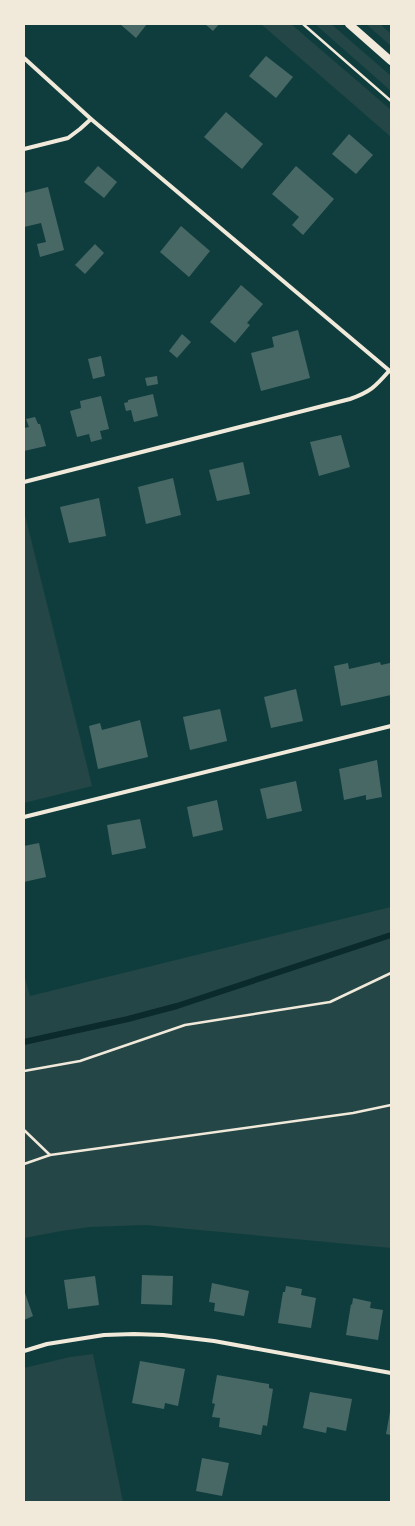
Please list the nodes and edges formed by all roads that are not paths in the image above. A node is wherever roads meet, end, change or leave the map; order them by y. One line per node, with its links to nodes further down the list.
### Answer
1 (349, 24): 3 (main road)
2 (24, 58): 4 (street)
3 (391, 60)
4 (91, 119): 5 (street); 6 (street)
5 (24, 149)
6 (390, 372): 7 (street)
7 (24, 482)
8 (391, 726): 9 (street)
9 (24, 817)
10 (24, 1351): 11 (street)
11 (391, 1373)

